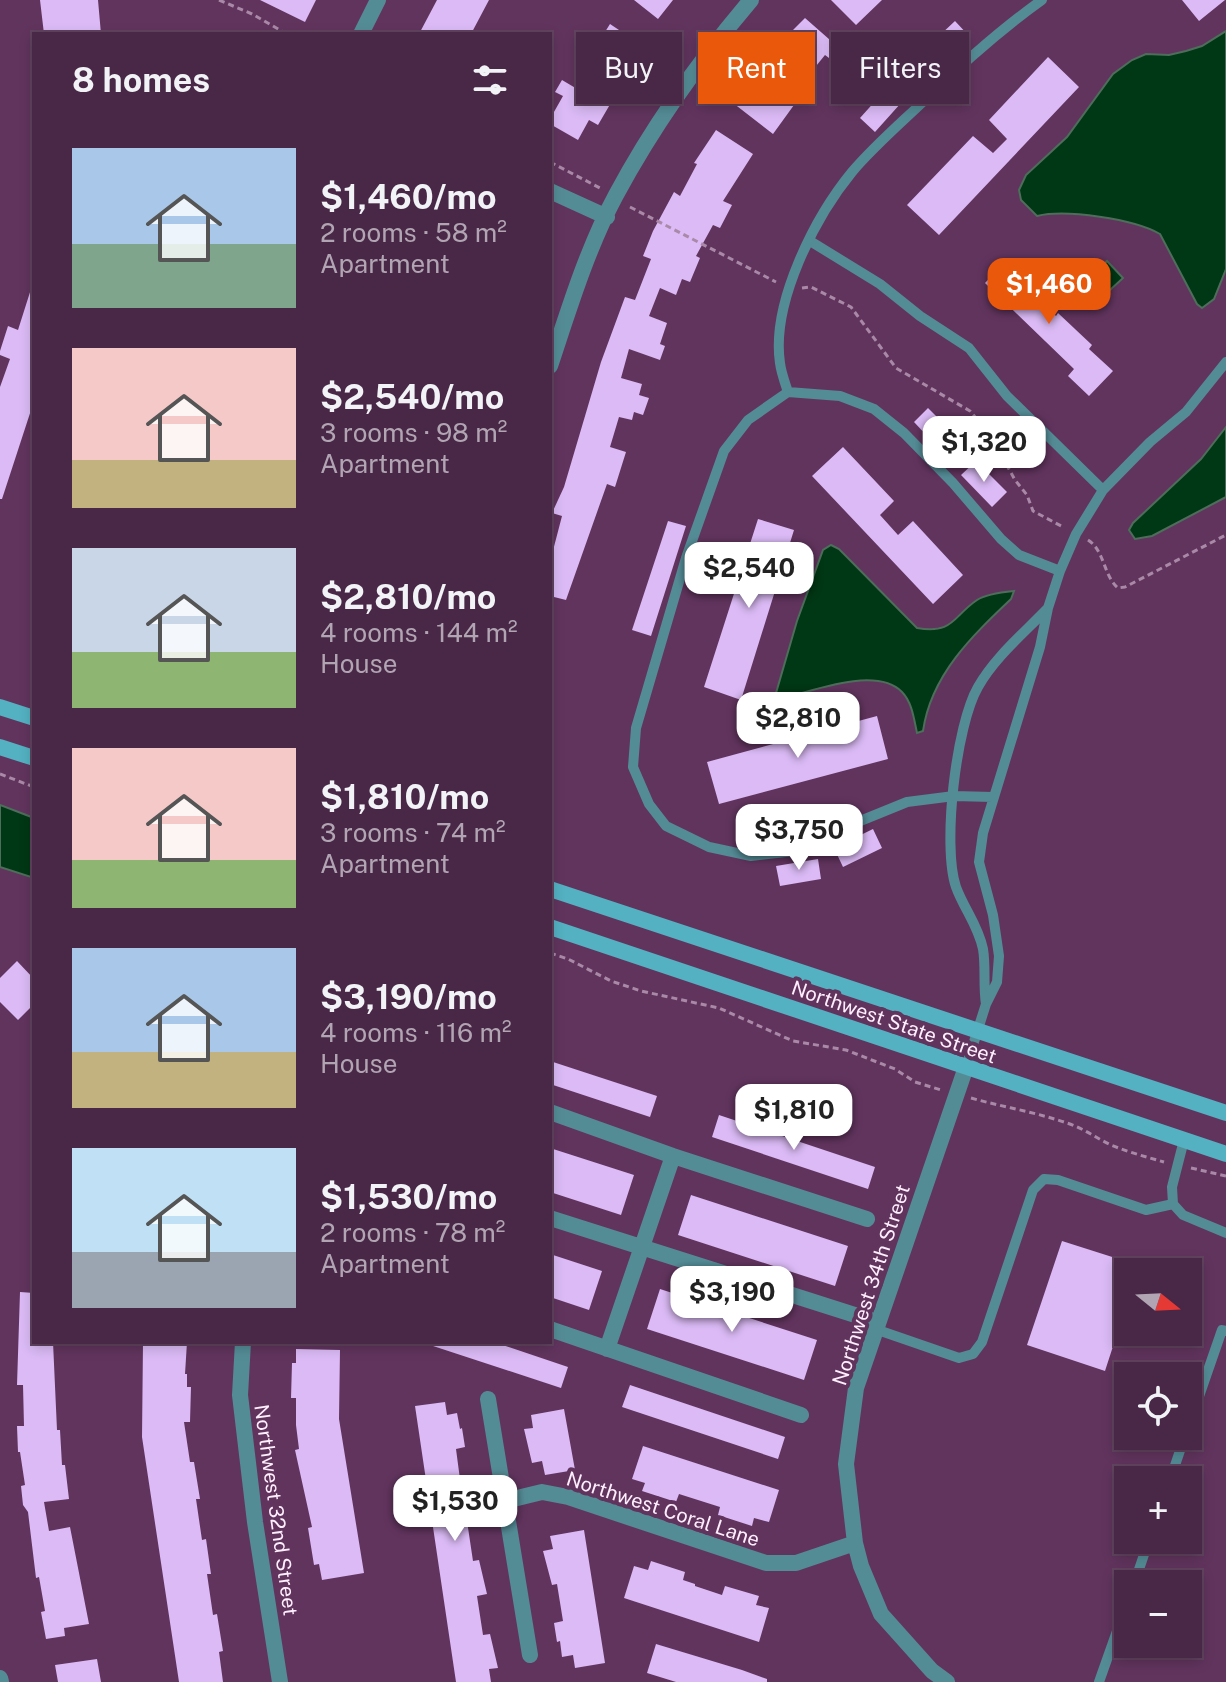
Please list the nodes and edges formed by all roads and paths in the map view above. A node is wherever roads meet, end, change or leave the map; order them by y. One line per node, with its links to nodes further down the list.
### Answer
1 (219, 0): 5 (path)
2 (378, 0): 6 (street)
3 (751, 0): 9 (street)
4 (1042, 0): 11 (lane)
5 (284, 32)
6 (362, 32)
7 (552, 163): 9 (path)
8 (552, 192): 10 (street)
9 (615, 197): 10 (street); 12 (path)
10 (607, 217): 13 (street)
11 (810, 241): 12 (lane); 16 (lane)
12 (790, 289): 15 (lane); 17 (path)
13 (552, 360)
14 (1226, 362): 16 (lane)
15 (788, 392): 19 (lane); 27 (lane)
16 (1103, 490): 17 (lane)
17 (1076, 534): 18 (path); 19 (lane)
18 (1226, 535)
19 (1060, 571): 20 (lane)
20 (1048, 608): 27 (lane); 28 (lane)
21 (0, 707): 22 (main road)
22 (32, 717)
23 (0, 747): 24 (main road)
24 (32, 757)
25 (0, 774): 26 (path)
26 (32, 786)
27 (954, 796): 28 (lane); 32 (lane)
28 (993, 797): 32 (lane)
29 (552, 890): 33 (main road, Northwest State Street)
30 (552, 928): 34 (main road, Northwest State Street)
31 (552, 954): 35 (path)
32 (986, 1004): 33 (lane)
33 (978, 1031): 34 (lane); 37 (main road, Northwest State Street)
34 (966, 1067): 35 (street, Northwest 34th Street); 38 (main road, Northwest State Street)
35 (957, 1094): 41 (path); 48 (street, Northwest 34th Street)
36 (552, 1113): 40 (street)
37 (1226, 1113)
38 (1184, 1140): 39 (main road, Northwest State Street); 41 (lane)
39 (1226, 1154)
40 (673, 1156): 45 (street); 47 (street)
41 (1178, 1165): 42 (path); 43 (lane)
42 (1226, 1176)
43 (1173, 1204): 46 (lane); 48 (lane)
44 (552, 1219): 47 (street)
45 (867, 1219)
46 (1226, 1233)
47 (643, 1248): 48 (street); 52 (street)
48 (876, 1326): 57 (street, Northwest 34th Street)
49 (1225, 1327): 53 (lane)
50 (552, 1330): 52 (street)
51 (243, 1344): 60 (street, Northwest 32nd Street)
52 (607, 1349): 55 (street)
53 (1202, 1390)
54 (488, 1399): 56 (street)
55 (801, 1415)
56 (505, 1501): 57 (street, Northwest Coral Lane); 59 (street)
57 (855, 1543): 61 (street, Northwest 34th Street)
58 (1114, 1640): 62 (lane)
59 (530, 1655)
60 (280, 1682)
61 (947, 1682)
62 (1099, 1682)

